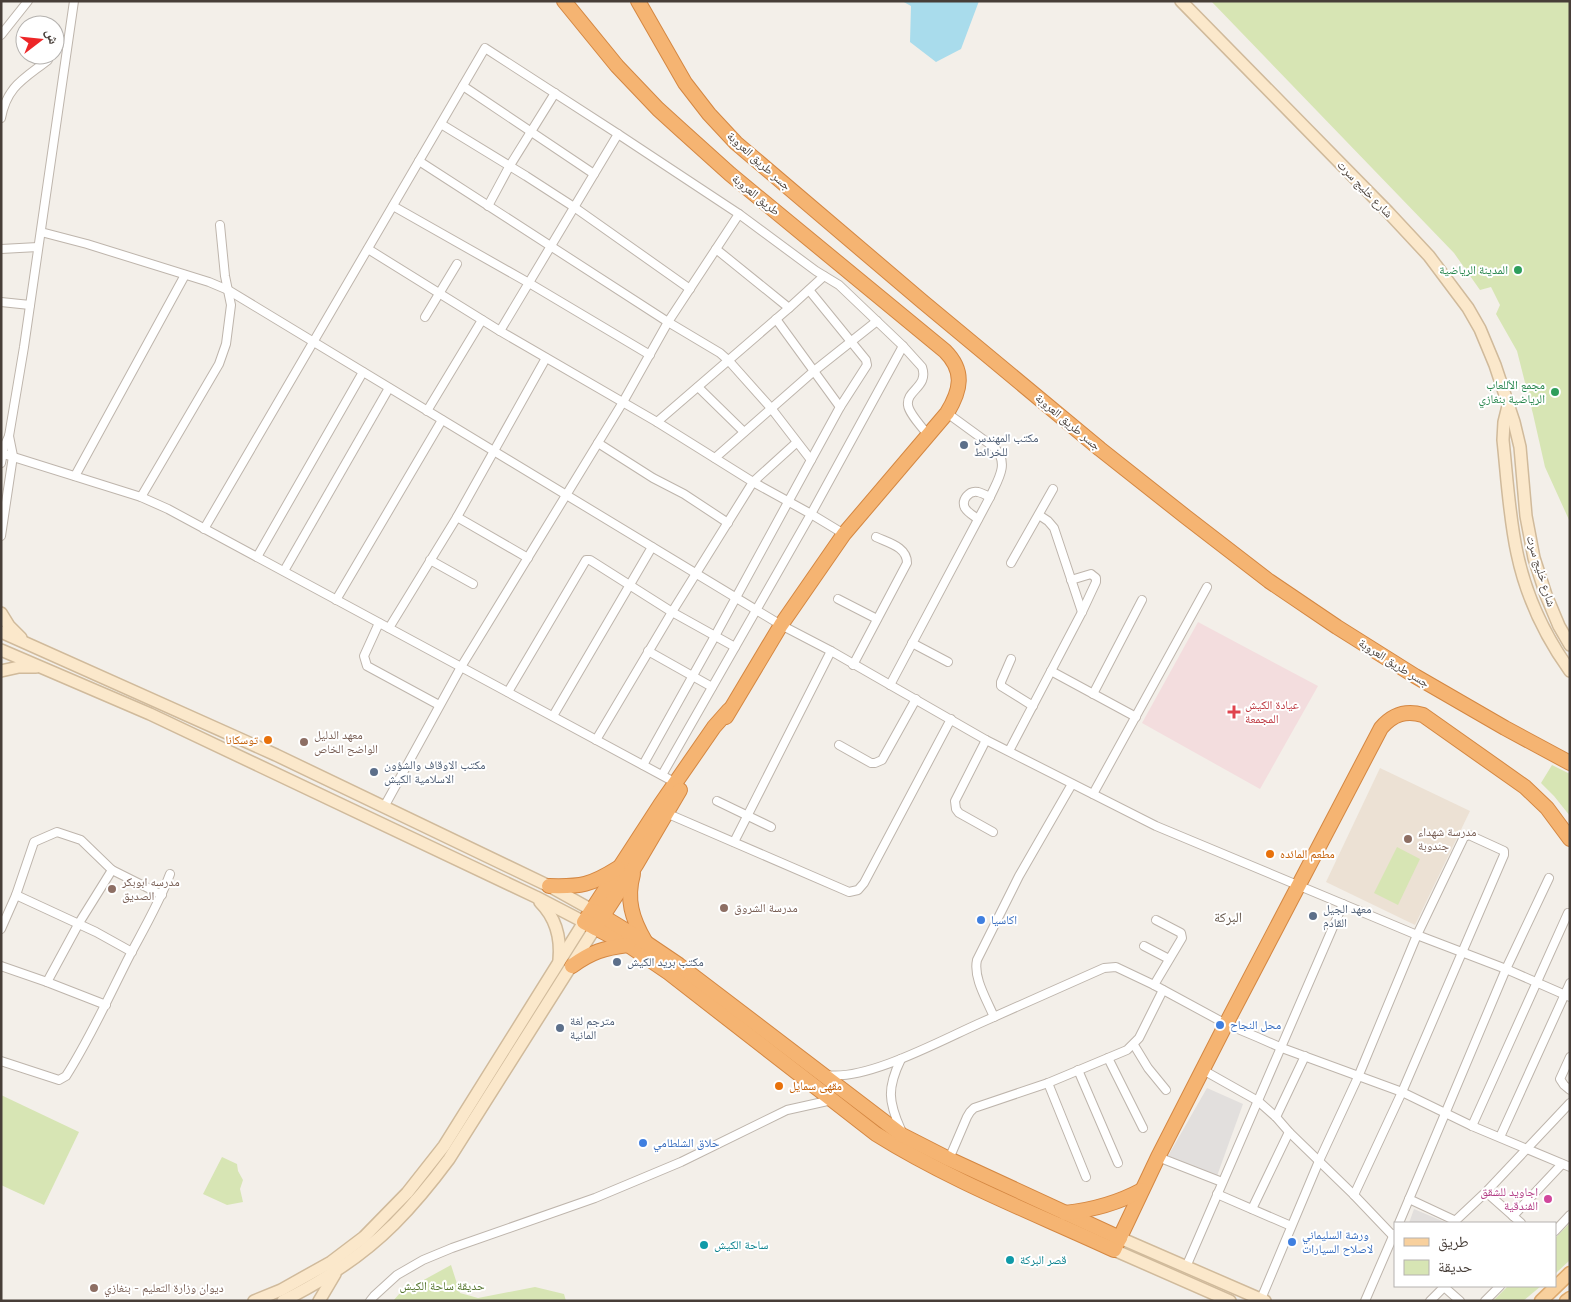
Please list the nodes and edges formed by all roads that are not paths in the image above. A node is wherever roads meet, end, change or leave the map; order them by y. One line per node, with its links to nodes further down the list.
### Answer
1 (28, 1): 6 (street)
2 (74, 1): 22 (street)
3 (564, 1): 60 (highway, طريق العروبة)
4 (638, 1): 145 (highway, جسر طريق العروبة)
5 (1181, 1): 56 (main road, شارع خليج سرت)
6 (1, 36)
7 (42, 65): 10 (street)
8 (463, 86): 9 (street); 11 (street); 12 (street)
9 (554, 94): 12 (street); 13 (street)
10 (1, 118)
11 (441, 124): 14 (street); 15 (street)
12 (531, 133): 15 (street); 16 (street)
13 (618, 134): 16 (street); 20 (street)
14 (419, 161): 17 (street); 18 (street)
15 (509, 167): 18 (street); 19 (street)
16 (594, 174): 19 (street)
17 (393, 206): 26 (street); 31 (street)
18 (488, 206): 24 (street)
19 (574, 207): 24 (street); 32 (street)
20 (739, 214): 27 (street); 30 (street)
21 (220, 225): 33 (street)
22 (41, 232): 23 (street); 29 (street)
23 (38, 246): 25 (street); 37 (street)
24 (551, 246): 31 (street); 43 (street)
25 (1, 249)
26 (368, 249): 35 (street); 46 (street)
27 (716, 249): 32 (street); 38 (street)
28 (457, 264): 35 (street)
29 (185, 275): 33 (street); 74 (street)
30 (824, 276): 34 (street); 42 (street)
31 (529, 283): 44 (street); 48 (street)
32 (690, 289): 43 (street)
33 (228, 290): 46 (street); 78 (street)
34 (809, 290): 38 (street); 45 (street)
35 (440, 292): 39 (street); 41 (street)
36 (1, 302): 37 (street)
37 (30, 305): 65 (street)
38 (790, 308): 40 (street)
39 (425, 317)
40 (776, 319): 50 (street); 51 (street)
41 (482, 320): 44 (street); 59 (street)
42 (877, 321): 45 (street); 47 (street)
43 (668, 322): 48 (street); 50 (street)
44 (500, 331): 49 (street)
45 (852, 341): 51 (street); 58 (street)
46 (313, 342): 52 (street); 86 (street)
47 (903, 346): 64 (street); 81 (street)
48 (650, 355): 55 (street)
49 (546, 358): 55 (street); 68 (street)
50 (729, 361): 53 (street); 57 (street)
51 (814, 370): 57 (street); 58 (street)
52 (363, 372): 54 (street); 91 (street)
53 (698, 387): 62 (street); 63 (street)
54 (389, 388): 59 (street); 95 (street)
55 (622, 402): 62 (street); 66 (street)
56 (1508, 406): 117 (main road, شارع خليج سرت); 129 (main road, شارع خليج سرت)
57 (771, 408): 63 (street); 67 (street)
58 (840, 408): 72 (street)
59 (427, 411): 61 (street)
60 (947, 413): 64 (highway); 79 (street)
61 (442, 420): 68 (street); 103 (street)
62 (657, 422): 71 (street)
63 (744, 432): 71 (street)
64 (928, 435): 87 (highway)
65 (9, 436): 69 (street); 70 (street)
66 (598, 442): 77 (street); 85 (street)
67 (796, 443): 72 (street); 75 (street)
68 (494, 451): 77 (street); 83 (street)
69 (2, 453): 70 (street); 73 (street)
70 (13, 456): 74 (street); 88 (street)
71 (715, 458): 75 (street)
72 (811, 460): 80 (street)
73 (1, 463)
74 (75, 476): 78 (street)
75 (753, 482): 80 (street); 85 (street)
76 (1053, 489): 82 (street)
77 (566, 495): 90 (street); 92 (street)
78 (141, 497): 86 (street)
79 (990, 497): 84 (street); 84 (street)
80 (788, 502): 81 (street); 101 (street)
81 (811, 514): 87 (street); 105 (street)
82 (1039, 515): 94 (street); 97 (street)
83 (457, 517): 92 (street); 93 (street)
84 (978, 520): 116 (street)
85 (728, 522): 96 (street)
86 (204, 528): 91 (street)
87 (844, 534): 111 (highway)
88 (1, 536)
89 (876, 537): 109 (street)
90 (652, 547): 96 (street); 99 (street)
91 (257, 557): 95 (street)
92 (528, 558): 125 (street)
93 (430, 560): 98 (street); 112 (street)
94 (1011, 563)
95 (284, 571): 103 (street)
96 (697, 574): 101 (street); 106 (street)
97 (1071, 580): 107 (street); 107 (street)
98 (473, 584)
99 (630, 585): 106 (street); 133 (street); 138 (street)
100 (1207, 588): 139 (street)
101 (735, 597): 105 (street); 114 (street)
102 (838, 599): 109 (street)
103 (336, 600): 110 (street)
104 (1142, 600): 134 (street)
105 (756, 610): 111 (street); 118 (street)
106 (672, 612): 114 (street); 120 (street)
107 (1082, 612): 128 (street)
108 (1, 613): 115 (main road)
109 (877, 619): 124 (street)
110 (379, 623): 112 (street); 136 (street)
111 (781, 625): 121 (street); 148 (highway)
112 (389, 628): 125 (street)
113 (1, 632): 115 (main road)
114 (715, 636): 118 (street); 130 (street)
115 (28, 644): 152 (main road)
116 (912, 644): 123 (street); 131 (street)
117 (1570, 645)
118 (735, 647): 132 (street)
119 (1, 650): 126 (main road)
120 (648, 651): 130 (street); 141 (street)
121 (831, 652): 124 (street); 154 (street)
122 (1012, 659): 137 (street)
123 (948, 662)
124 (853, 665): 131 (street)
125 (461, 667): 133 (street); 136 (street)
126 (47, 670): 127 (main road); 168 (main road)
127 (1, 671)
128 (1051, 671): 134 (street); 137 (street)
129 (1570, 671)
130 (692, 676): 132 (street); 146 (street)
131 (890, 685): 135 (street)
132 (712, 687): 147 (street)
133 (508, 692): 138 (street)
134 (1093, 694): 139 (street)
135 (916, 699): 140 (street); 143 (street)
136 (439, 705): 152 (street)
137 (1033, 706): 144 (street)
138 (553, 716): 141 (street)
139 (1136, 717): 150 (street)
140 (951, 719): 142 (street); 158 (street)
141 (596, 740): 146 (street)
142 (986, 740): 144 (street); 156 (street)
143 (839, 744)
144 (1009, 751): 149 (street)
145 (1570, 763)
146 (643, 765): 147 (street)
147 (662, 775): 148 (street)
148 (679, 784): 153 (highway); 160 (highway)
149 (1072, 784): 150 (street); 192 (street)
150 (1093, 794): 165 (street)
151 (717, 801): 154 (street)
152 (384, 807): 164 (main road)
153 (666, 813): 158 (street); 159 (highway)
154 (747, 816): 155 (street); 158 (street)
155 (771, 827)
156 (993, 832)
157 (1570, 838): 165 (highway)
158 (734, 842)
159 (636, 865): 171 (highway); 176 (highway)
160 (621, 866): 164 (highway); 171 (highway)
161 (112, 870): 166 (street); 167 (street); 173 (street)
162 (170, 874): 167 (street)
163 (1549, 878): 184 (street)
164 (549, 886): 171 (main road)
165 (1299, 886): 169 (street); 193 (highway)
166 (16, 895): 173 (street); 174 (street)
167 (162, 896): 179 (street)
168 (536, 897): 171 (main road); 182 (main road)
169 (1343, 904): 175 (street); 195 (street)
170 (1568, 913): 186 (street)
171 (593, 919): 176 (highway); 177 (highway); 182 (main road)
172 (1156, 920): 181 (street)
173 (79, 923): 179 (street); 185 (street)
174 (1, 929)
175 (1417, 935): 180 (street); 180 (street); 204 (street)
176 (645, 942): 203 (highway)
177 (628, 945): 182 (highway); 209 (highway)
178 (1144, 946): 181 (street)
179 (132, 952): 191 (street)
180 (1462, 952): 184 (street); 208 (street)
181 (1168, 959): 188 (street)
182 (565, 964): 244 (main road); 249 (main road)
183 (1, 966): 185 (street)
184 (1506, 969): 186 (street); 212 (street)
185 (47, 982): 191 (street)
186 (1536, 983): 190 (street); 214 (street)
187 (1570, 983): 190 (street)
188 (1154, 985): 189 (street); 192 (street)
189 (1163, 990): 193 (street); 194 (street)
190 (1567, 996): 218 (street)
191 (106, 1005): 200 (street)
192 (994, 1017): 199 (street)
193 (1226, 1024): 195 (street); 202 (highway)
194 (1134, 1045): 198 (street); 206 (street)
195 (1282, 1048): 196 (street); 210 (street)
196 (1305, 1056): 204 (street); 213 (street)
197 (1570, 1057): 207 (street)
198 (1108, 1058): 201 (street); 215 (street)
199 (901, 1059): 203 (street); 217 (street)
200 (1, 1060)
201 (1078, 1070): 205 (street); 223 (street)
202 (1203, 1070): 210 (street); 220 (highway)
203 (823, 1074): 217 (highway)
204 (1358, 1076): 208 (street); 222 (street)
205 (1048, 1083): 221 (street); 225 (street)
206 (1166, 1090)
207 (1570, 1090)
208 (1402, 1092): 212 (street); 230 (street)
209 (832, 1100): 242 (highway); 254 (street)
210 (1258, 1101): 213 (street); 226 (street)
211 (1570, 1104): 219 (street)
212 (1446, 1113): 214 (street); 231 (street)
213 (1276, 1117): 216 (street)
214 (1472, 1126): 218 (street)
215 (1143, 1128)
216 (1290, 1132): 222 (street); 232 (street)
217 (902, 1135): 221 (highway)
218 (1500, 1137): 219 (street)
219 (1525, 1150): 224 (street); 228 (street)
220 (1158, 1157): 226 (street); 227 (highway)
221 (949, 1160): 233 (highway)
222 (1319, 1161): 230 (street); 239 (street)
223 (1118, 1163)
224 (1566, 1166): 235 (street)
225 (1086, 1177)
226 (1222, 1182): 229 (street)
227 (1142, 1190): 233 (highway); 242 (highway)
228 (1486, 1192): 235 (street); 237 (street)
229 (1217, 1194): 232 (street); 243 (street)
230 (1354, 1195): 241 (street)
231 (1409, 1199): 236 (street); 237 (street)
232 (1252, 1208): 239 (street)
233 (1065, 1213): 242 (highway)
234 (1570, 1215): 240 (street)
235 (1513, 1216): 238 (street)
236 (1399, 1222)
237 (1454, 1222)
238 (1520, 1222)
239 (1291, 1226): 251 (street)
240 (1556, 1230)
241 (1394, 1235): 256 (street)
242 (1117, 1244): 243 (main road); 255 (main road)
243 (1186, 1267): 251 (main road)
244 (339, 1269): 249 (main road); 253 (main road)
245 (1570, 1274): 260 (main road)
246 (1443, 1287): 257 (street)
247 (1445, 1287): 258 (street)
248 (1499, 1287): 259 (street)
249 (279, 1298): 252 (main road)
250 (1570, 1298): 261 (main road)
251 (1263, 1300)
252 (254, 1301)
253 (318, 1301)
254 (370, 1301)
255 (1230, 1301)
256 (1366, 1301)
257 (1430, 1301)
258 (1460, 1301)
259 (1485, 1301)
260 (1541, 1301)
261 (1566, 1301)

